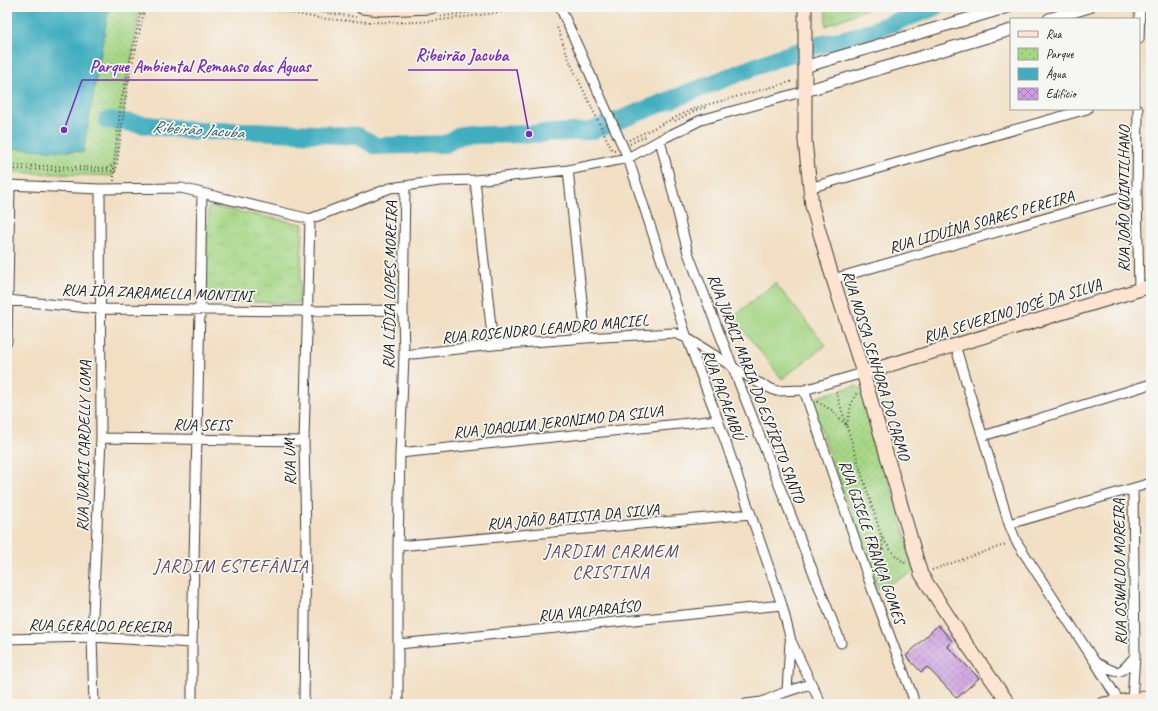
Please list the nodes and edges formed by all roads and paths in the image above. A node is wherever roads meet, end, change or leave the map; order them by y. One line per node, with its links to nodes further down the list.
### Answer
1 (142, 7): 24 (path)
2 (146, 7): 28 (path)
3 (362, 7): 4 (main road)
4 (431, 7)
5 (547, 7): 22 (path)
6 (560, 7): 22 (street, RUA PACAEMBÚ)
7 (805, 7): 14 (main road, RUA NOSSA SENHORA DO CARMO)
8 (1008, 7): 14 (street)
9 (1089, 7): 11 (street)
10 (1140, 7): 12 (street)
11 (1052, 18)
12 (1140, 18)
13 (1010, 30): 15 (street)
14 (804, 63): 15 (main road, RUA NOSSA SENHORA DO CARMO)
15 (805, 91): 21 (street, RUA LÍDIA LOPES MOREIRA); 33 (main road, RUA NOSSA SENHORA DO CARMO)
16 (731, 102): 19 (path)
17 (1083, 110): 33 (street)
18 (1138, 110): 35 (street, RUA JOÃO QUINTILHANO)
19 (664, 127)
20 (651, 134): 22 (path)
21 (660, 140): 23 (street, RUA LÍDIA LOPES MOREIRA); 52 (street, RUA JURACI MARIA DO ESPÍRITO SANTO)
22 (624, 147): 23 (street, RUA PACAEMBÚ)
23 (628, 158): 27 (street, RUA LÍDIA LOPES MOREIRA); 46 (street, RUA PACAEMBÚ)
24 (114, 164): 25 (path); 28 (path)
25 (7, 165)
26 (7, 169): 28 (path)
27 (568, 170): 29 (street, RUA LÍDIA LOPES MOREIRA); 45 (street)
28 (114, 171): 32 (path)
29 (476, 180): 31 (street, RUA LÍDIA LOPES MOREIRA); 48 (street)
30 (8, 185): 34 (street); 40 (street)
31 (405, 186): 37 (street); 43 (street, RUA LÍDIA LOPES MOREIRA)
32 (113, 188): 34 (street); 36 (street)
33 (809, 188): 38 (main road, RUA NOSSA SENHORA DO CARMO)
34 (100, 189): 41 (street, RUA JURACI CARDELLY LOMA)
35 (1137, 192): 38 (street, RUA LIDUÍNA SOARES PEREIRA); 39 (street, RUA JOÃO QUINTILHANO)
36 (202, 193): 37 (street); 42 (street)
37 (310, 219): 44 (street, RUA UM)
38 (833, 279): 50 (main road, RUA NOSSA SENHORA DO CARMO)
39 (1145, 288): 49 (main road, RUA SEVERINO JOSÉ DA SILVA)
40 (7, 300): 41 (street, RUA IDA ZARAMELLA MONTINI); 47 (street)
41 (100, 309): 42 (street, RUA IDA ZARAMELLA MONTINI); 63 (street, RUA JURACI CARDELLY LOMA)
42 (200, 310): 44 (street, RUA IDA ZARAMELLA MONTINI); 64 (street)
43 (403, 310): 44 (street, RUA IDA ZARAMELLA MONTINI); 51 (street, RUA LÍDIA LOPES MOREIRA)
44 (307, 311): 65 (street, RUA UM)
45 (586, 338): 46 (street, RUA ROSENDRO LEANDRO MACIEL); 48 (street, RUA ROSENDRO LEANDRO MACIEL)
46 (687, 338): 52 (street, RUA SEVERINO JOSÉ DA SILVA); 60 (street, RUA PACAEMBÚ)
47 (7, 342)
48 (493, 345): 51 (street, RUA ROSENDRO LEANDRO MACIEL)
49 (955, 345): 53 (main road, RUA SEVERINO JOSÉ DA SILVA); 62 (street)
50 (857, 353): 53 (main road); 54 (main road, RUA NOSSA SENHORA DO CARMO)
51 (404, 355): 66 (street, RUA LÍDIA LOPES MOREIRA)
52 (732, 366): 57 (street, RUA SEVERINO JOSÉ DA SILVA); 82 (street, RUA JURACI MARIA DO ESPÍRITO SANTO)
53 (884, 367): 54 (main road, RUA SEVERINO JOSÉ DA SILVA)
54 (863, 373): 57 (street, RUA SEVERINO JOSÉ DA SILVA); 75 (main road, RUA NOSSA SENHORA DO CARMO)
55 (1151, 384): 62 (street)
56 (859, 389): 61 (path)
57 (804, 390): 97 (street, RUA GISELE FRANÇA GOMES)
58 (836, 392): 61 (path)
59 (813, 401): 61 (path)
60 (718, 420): 66 (street, RUA JOAQUIM JERONIMO DA SILVA); 69 (street, RUA PACAEMBÚ)
61 (846, 426): 71 (path)
62 (982, 436): 70 (street)
63 (101, 438): 64 (street, RUA SEIS); 78 (street, RUA JURACI CARDELLY LOMA)
64 (197, 438): 65 (street, RUA SEIS); 81 (street)
65 (304, 441): 93 (street, RUA UM)
66 (400, 453): 73 (street, RUA LÍDIA LOPES MOREIRA)
67 (1151, 484): 68 (street)
68 (1133, 489): 70 (street); 84 (street, RUA OSWALDO MOREIRA)
69 (751, 514): 73 (street, RUA JOÃO BATISTA DA SILVA); 77 (street, RUA PACAEMBÚ)
70 (1009, 524): 72 (street)
71 (882, 538): 74 (path); 76 (path)
72 (1016, 542): 75 (path); 85 (street)
73 (398, 546): 83 (street, RUA LÍDIA LOPES MOREIRA)
74 (909, 566)
75 (920, 574): 98 (main road, RUA NOSSA SENHORA DO CARMO)
76 (878, 584)
77 (782, 605): 80 (street, RUA PACAEMBÚ); 83 (street, RUA VALPARAÍSO)
78 (92, 637): 79 (street, RUA GERALDO PEREIRA); 81 (street, RUA GERALDO PEREIRA); 91 (street, RUA JURACI CARDELLY LOMA)
79 (7, 639)
80 (790, 641): 86 (street, RUA PACAEMBÚ); 87 (street, RUA PACAEMBÚ)
81 (192, 643): 92 (street)
82 (841, 643)
83 (399, 644): 94 (street, RUA LÍDIA LOPES MOREIRA)
84 (1135, 656): 85 (street, RUA OSWALDO MOREIRA); 89 (street, RUA OSWALDO MOREIRA)
85 (1095, 662): 90 (street)
86 (810, 684): 87 (street); 96 (street, RUA PACAEMBÚ)
87 (787, 691): 95 (street)
88 (1151, 697): 89 (main road)
89 (1132, 700): 90 (main road)
90 (1119, 701): 99 (main road)
91 (94, 704)
92 (192, 704)
93 (304, 704)
94 (398, 704)
95 (746, 704)
96 (821, 704)
97 (914, 704)
98 (1009, 704)
99 (1104, 704)

